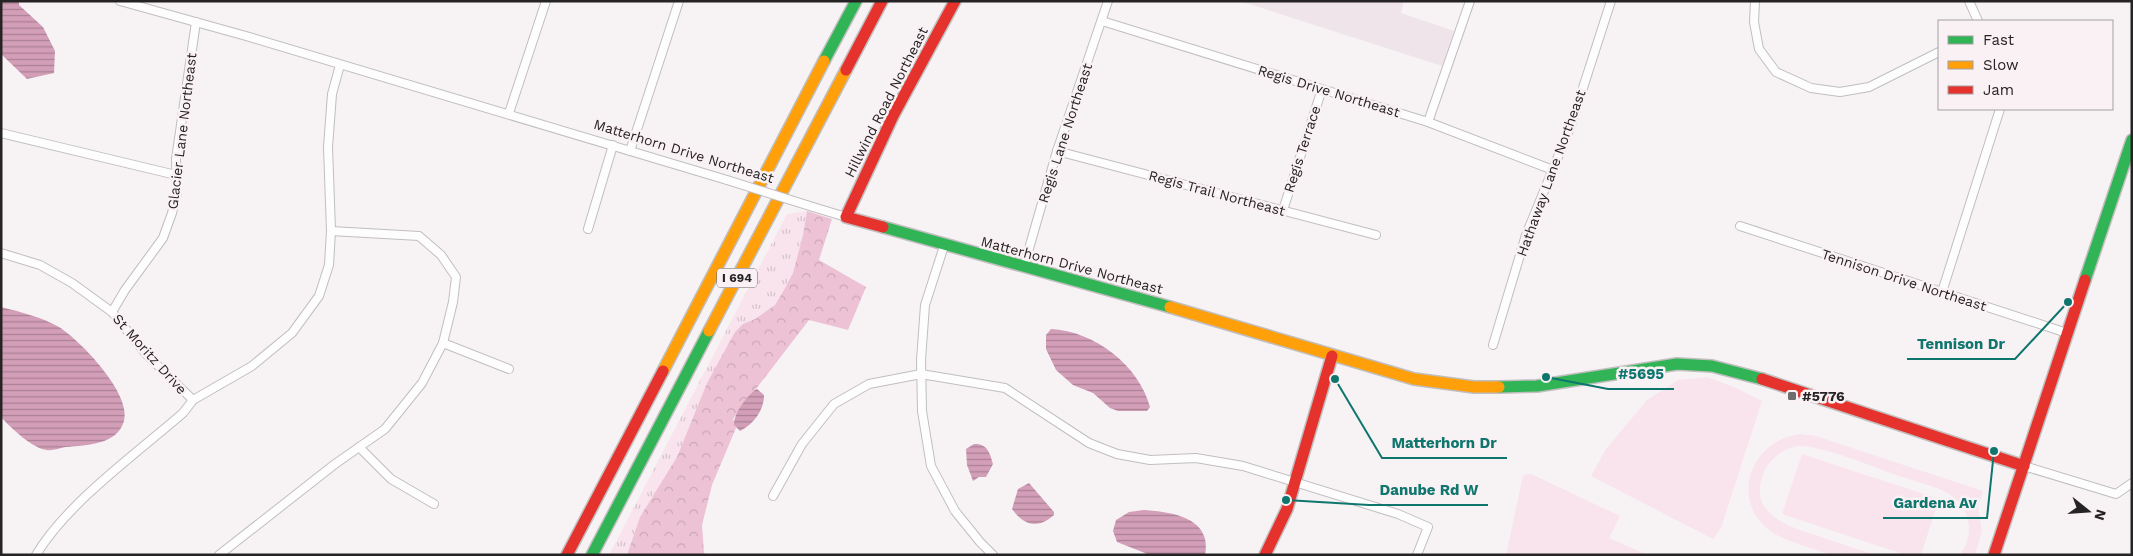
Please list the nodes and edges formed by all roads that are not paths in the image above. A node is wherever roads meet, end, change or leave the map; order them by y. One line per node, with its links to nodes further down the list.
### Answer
1 (120, 1): 14 (street, Matterhorn Drive Northeast)
2 (546, 1): 19 (street)
3 (679, 1): 24 (street)
4 (856, 1): 54 (main road, I 694)
5 (882, 1): 55 (main road, I 694)
6 (955, 1): 29 (main road, Hillwind Road Northeast)
7 (1108, 1): 13 (street, Regis Lane Northeast)
8 (1470, 1): 20 (street)
9 (1611, 1): 26 (street, Hathaway Lane Northeast)
10 (1755, 1): 15 (street)
11 (1969, 1): 12 (street)
12 (1978, 20)
13 (1102, 21): 17 (street, Regis Drive Northeast); 25 (street, Regis Lane Northeast)
14 (196, 22): 16 (street, Matterhorn Drive Northeast); 27 (street, Glacier Lane Northeast)
15 (1938, 52)
16 (340, 65): 19 (street, Matterhorn Drive Northeast); 32 (street)
17 (1322, 89): 20 (street, Regis Drive Northeast); 28 (street, Regis Terrace)
18 (2000, 110): 37 (street)
19 (509, 113): 23 (street, Matterhorn Drive Northeast)
20 (1428, 122): 26 (street, Regis Drive Northeast)
21 (1, 133): 27 (street)
22 (2132, 140): 39 (main road)
23 (613, 146): 24 (street, Matterhorn Drive Northeast); 31 (street)
24 (630, 151): 29 (street, Matterhorn Drive Northeast, bridge)
25 (1057, 151): 28 (street, Regis Trail Northeast); 36 (street, Regis Lane Northeast)
26 (1553, 170): 41 (street, Hathaway Lane Northeast)
27 (176, 175): 38 (street, Glacier Lane Northeast)
28 (1283, 210): 33 (street, Regis Trail Northeast)
29 (846, 217): 34 (main road, Matterhorn Drive Northeast)
30 (1740, 226): 37 (street, Tennison Drive Northeast)
31 (588, 229)
32 (331, 231): 40 (street); 45 (street)
33 (1376, 235)
34 (944, 246): 36 (main road, Matterhorn Drive Northeast); 44 (street)
35 (1, 253): 38 (street, St Moritz Drive)
36 (1024, 266): 42 (main road, Matterhorn Drive Northeast)
37 (1942, 292): 39 (street, Tennison Drive Northeast)
38 (112, 312): 45 (street, St Moritz Drive)
39 (2067, 333): 47 (main road)
40 (443, 343): 43 (street); 46 (street)
41 (1493, 345)
42 (1332, 356): 47 (main road, Matterhorn Drive Northeast); 48 (main road)
43 (509, 369)
44 (921, 374): 48 (street); 50 (street); 56 (street)
45 (192, 400): 53 (street)
46 (359, 447): 51 (street); 52 (street)
47 (2024, 466): 49 (street); 59 (main road)
48 (1294, 482): 57 (main road); 58 (street)
49 (2132, 483)
50 (773, 496)
51 (434, 504)
52 (220, 554)
53 (36, 555)
54 (567, 555)
55 (592, 555)
56 (993, 555)
57 (1264, 555)
58 (1417, 555)
59 (1994, 555)

